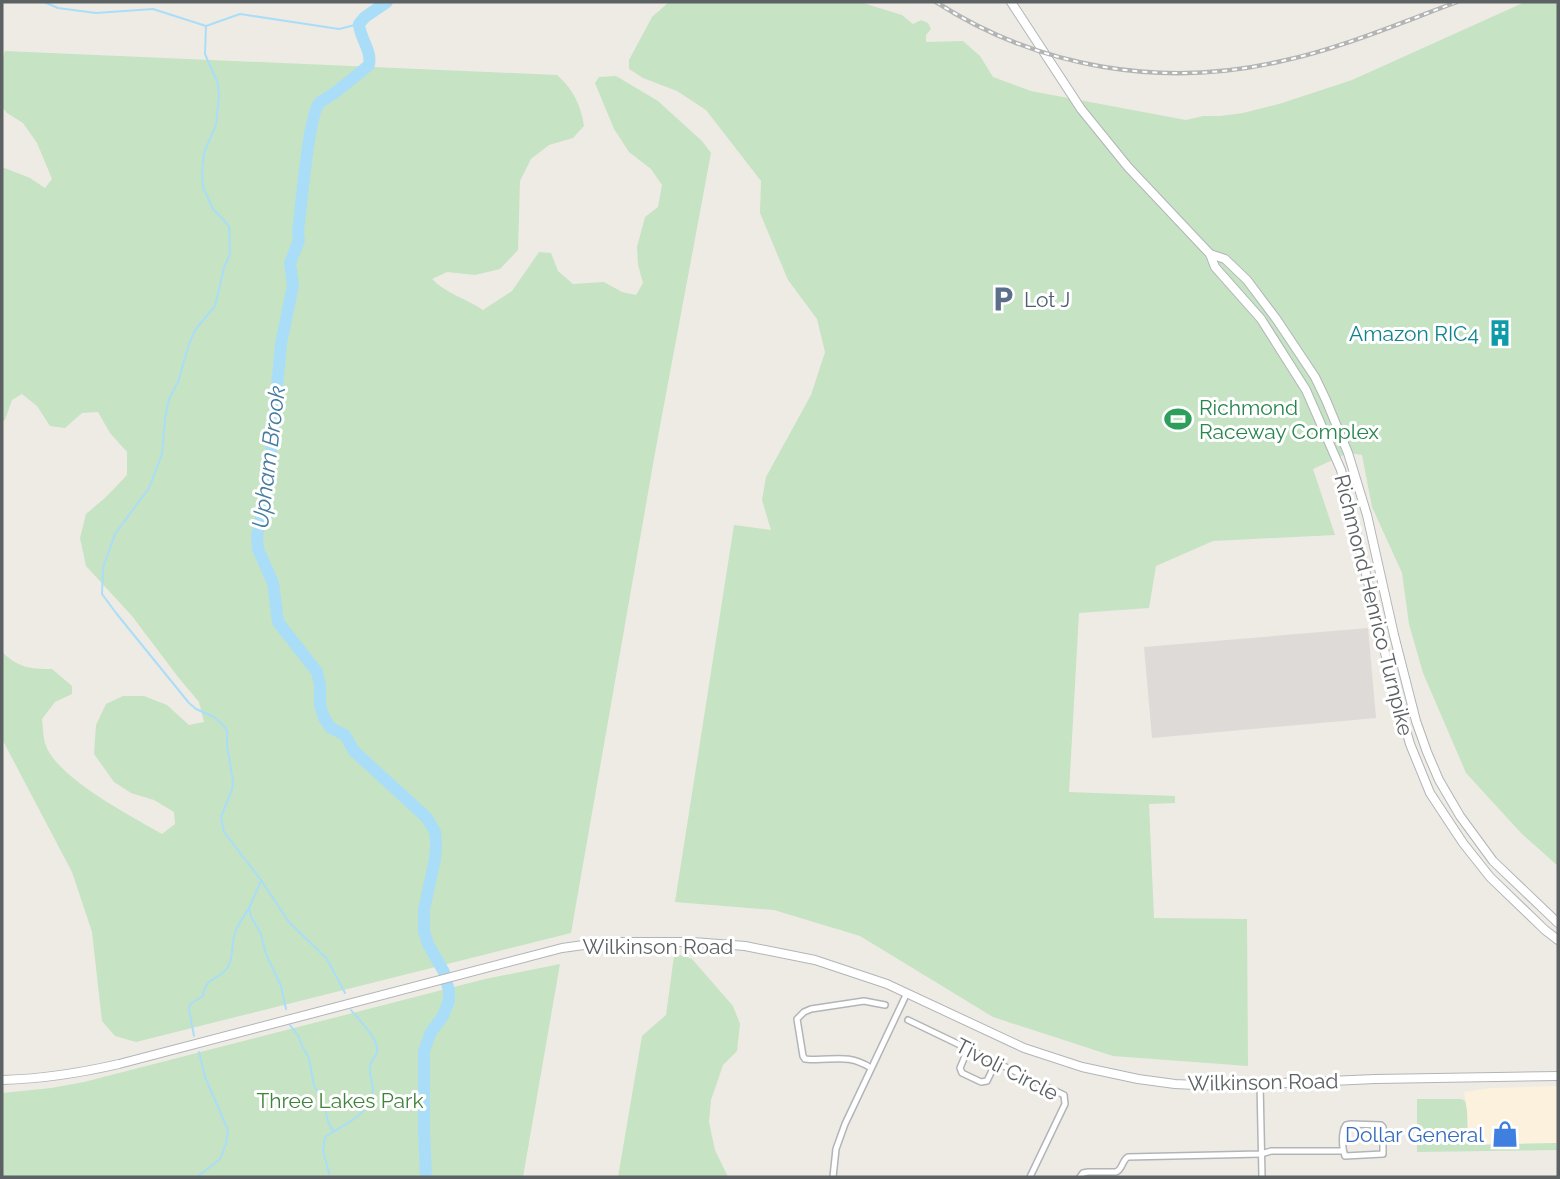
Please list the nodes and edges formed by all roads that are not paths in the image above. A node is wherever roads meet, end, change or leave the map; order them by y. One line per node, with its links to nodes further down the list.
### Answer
1 (1011, 2): 2 (main road, Richmond Henrico Turnpike)
2 (1210, 254): 3 (main road, Richmond Henrico Turnpike); 4 (main road, Richmond Henrico Turnpike)
3 (1558, 923)
4 (1558, 940)
5 (908, 993): 10 (street); 12 (main road, Wilkinson Road); 13 (main road, Wilkinson Road)
6 (885, 1005): 10 (street)
7 (908, 1020): 8 (street, Tivoli Circle)
8 (968, 1049): 9 (street, Tivoli Circle); 9 (street)
9 (996, 1062): 17 (street, Tivoli Circle)
10 (871, 1068): 16 (street)
11 (1558, 1076): 13 (main road, Wilkinson Road)
12 (2, 1080)
13 (1260, 1083): 15 (street)
14 (1343, 1151): 14 (street); 15 (street)
15 (1261, 1154): 18 (street); 19 (street)
16 (833, 1177)
17 (1030, 1177)
18 (1080, 1177)
19 (1262, 1177)

